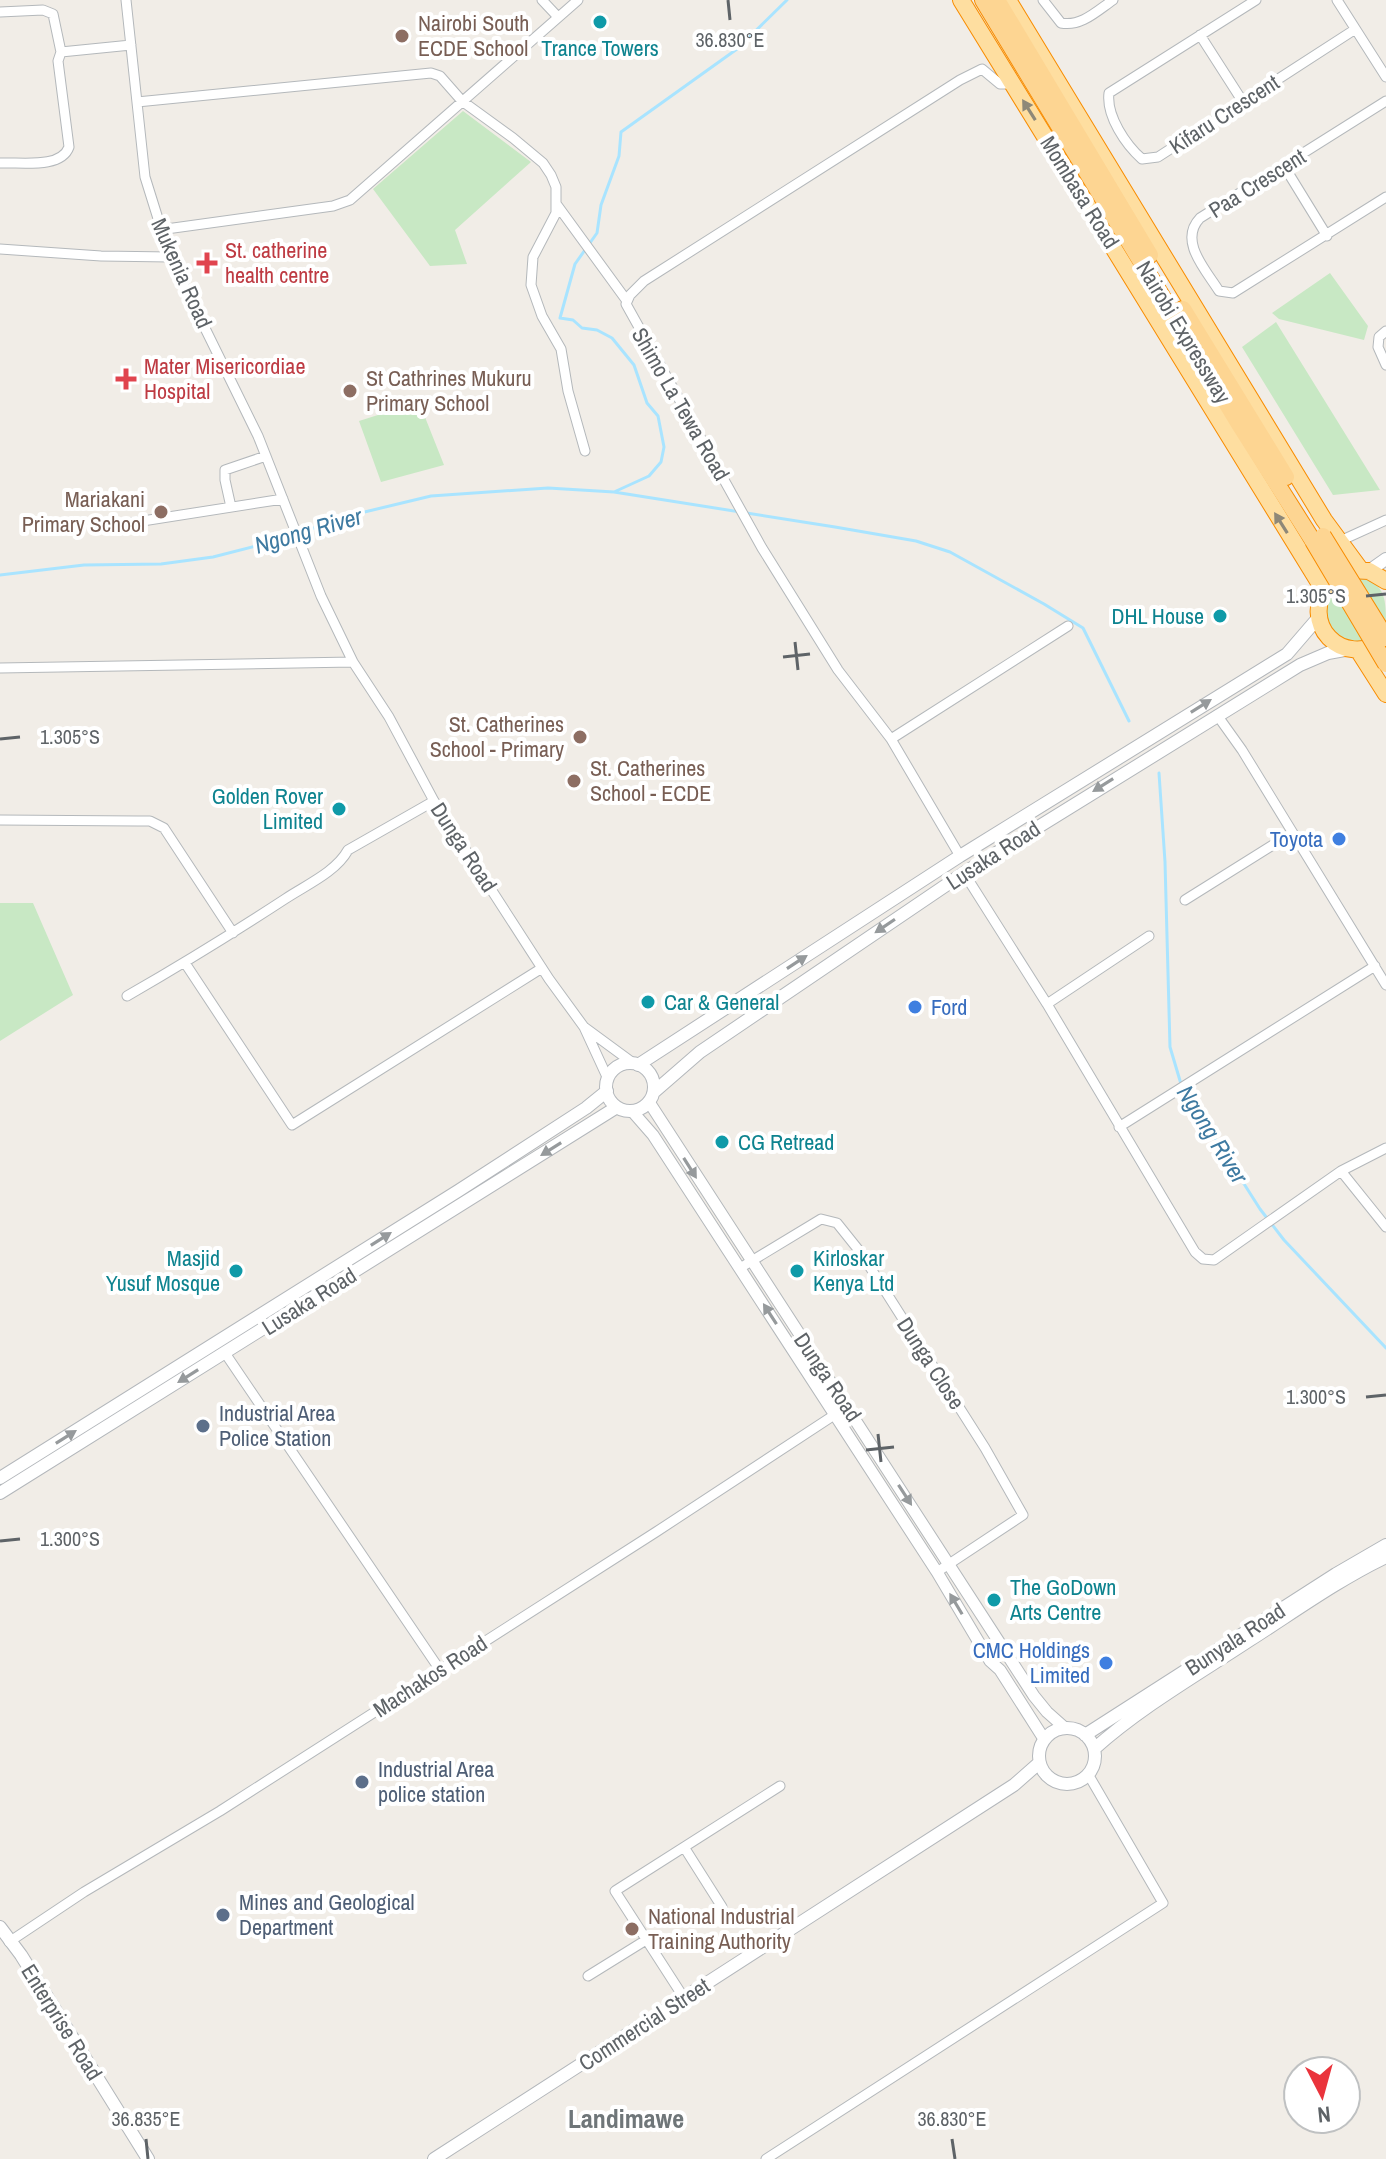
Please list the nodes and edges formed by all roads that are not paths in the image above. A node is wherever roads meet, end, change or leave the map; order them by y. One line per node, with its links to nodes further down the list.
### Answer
1 (126, 0): 16 (street, Mukenia Road)
2 (542, 0): 13 (street)
3 (578, 0): 13 (street)
4 (961, 0): 21 (highway, Mombasa Road)
5 (983, 0): 53 (highway, Nairobi Expressway, bridge)
6 (997, 0): 50 (highway, Nairobi Expressway, bridge)
7 (1008, 0): 43 (highway, Mombasa Road)
8 (1043, 0): 9 (street)
9 (1113, 0)
10 (1256, 0): 15 (street, Kifaru Crescent)
11 (1337, 0): 14 (street)
12 (0, 12): 17 (street)
13 (558, 17): 22 (street)
14 (1354, 30): 19 (street); 25 (street, Kifaru Crescent)
15 (1200, 35): 25 (street); 25 (street, Kifaru Crescent)
16 (131, 45): 17 (street); 24 (street, Mukenia Road)
17 (61, 52): 26 (street)
18 (1386, 58): 19 (street)
19 (1376, 63): 20 (street)
20 (1386, 77)
21 (1013, 84): 34 (street, Shimo La Tewa Road); 47 (highway, Mombasa Road, one-way to 21)
22 (462, 101): 24 (street); 29 (street); 30 (street)
23 (1386, 101): 27 (street, Paa Crescent)
24 (137, 102): 30 (street, Mukenia Road)
25 (1243, 102)
26 (0, 163)
27 (1284, 166): 31 (street); 31 (street, Paa Crescent)
28 (1386, 197): 31 (street, Paa Crescent)
29 (557, 205): 34 (street); 37 (street)
30 (159, 230): 33 (street, Mukenia Road)
31 (1327, 236)
32 (0, 249): 33 (street)
33 (170, 257): 38 (street, Mukenia Road)
34 (627, 301): 57 (street, Shimo La Tewa Road)
35 (1386, 331): 36 (street)
36 (1383, 360)
37 (585, 451)
38 (266, 456): 39 (street, Mukenia Road); 40 (street)
39 (283, 499): 40 (street); 52 (street, Mukenia Road)
40 (231, 507): 42 (street)
41 (1386, 520): 43 (street)
42 (98, 528)
43 (1340, 541): 45 (highway, Mombasa Road)
44 (1386, 559): 45 (main road)
45 (1365, 570): 46 (highway); 47 (highway)
46 (1386, 581)
47 (1323, 589): 48 (highway)
48 (1318, 618): 51 (highway); 61 (main road, Lusaka Road, one-way to 48)
49 (1068, 626): 57 (street)
50 (1386, 638): 51 (highway)
51 (1354, 650): 55 (highway); 56 (main road, Lusaka Road)
52 (353, 662): 54 (street); 58 (street, Dunga Road)
53 (1386, 664)
54 (0, 668)
55 (1386, 694)
56 (1217, 715): 60 (street); 62 (main road, Lusaka Road, one-way to 62)
57 (891, 739): 61 (street, Shimo La Tewa Road)
58 (434, 801): 64 (street); 68 (street, Dunga Road)
59 (0, 820): 64 (street)
60 (1292, 833): 63 (street); 67 (street)
61 (960, 856): 73 (main road, Lusaka Road, one-way to 61)
62 (964, 873): 71 (street); 75 (main road, Lusaka Road, one-way to 75)
63 (1185, 900)
64 (233, 933): 66 (street)
65 (1149, 936): 71 (street)
66 (185, 963): 68 (street); 70 (street)
67 (1375, 966): 69 (street); 78 (street)
68 (542, 968): 72 (street, Dunga Road)
69 (1386, 985)
70 (127, 996)
71 (1047, 1004): 78 (street)
72 (584, 1027): 73 (street, Dunga Road); 74 (street, Dunga Road)
73 (635, 1064): 74 (main road); 75 (main road)
74 (607, 1085): 76 (main road); 86 (main road, Lusaka Road, one-way to 74)
75 (651, 1097): 77 (main road); 82 (street, Dunga Road, one-way to 82)
76 (617, 1107): 77 (main road); 83 (main road, Lusaka Road, one-way to 83)
77 (632, 1111): 82 (street, Dunga Road)
78 (1119, 1127): 80 (street)
79 (1386, 1148): 80 (street)
80 (1341, 1171): 81 (street)
81 (1386, 1227)
82 (745, 1265): 84 (street, Dunga Road); 85 (street, Dunga Road, one-way to 82); 90 (street, Dunga Close)
83 (225, 1353): 87 (main road, Lusaka Road, one-way to 87); 92 (street)
84 (848, 1406): 85 (street, Machakos Road); 90 (street, Dunga Road, one-way to 90)
85 (835, 1414): 91 (street, Dunga Road); 92 (street, Machakos Road)
86 (0, 1478)
87 (0, 1493)
88 (1386, 1545): 94 (main road, Bunyala Road)
89 (1386, 1557): 96 (main road, Bunyala Road)
90 (949, 1564): 91 (street, Dunga Close); 93 (street, Dunga Road)
91 (937, 1572): 95 (street, Dunga Road, one-way to 91)
92 (440, 1670): 106 (street, Machakos Road)
93 (1065, 1728): 94 (main road); 95 (main road)
94 (1085, 1735): 96 (main road)
95 (1044, 1739): 97 (main road)
96 (1094, 1749): 98 (main road)
97 (1039, 1763): 99 (main road); 100 (main road, Commercial Street)
98 (1088, 1774): 99 (main road); 111 (street)
99 (1049, 1778): 100 (main road, Commercial Street)
100 (1014, 1785): 108 (main road, Commercial Street)
101 (780, 1786): 102 (street)
102 (684, 1847): 103 (street); 105 (street)
103 (722, 1907)
104 (0, 1927): 106 (main road, Enterprise Road)
105 (646, 1940): 107 (street); 108 (street)
106 (9, 1942): 109 (main road, Enterprise Road)
107 (588, 1976)
108 (684, 1998): 110 (main road, Commercial Street)
109 (148, 2159)
110 (434, 2159)
111 (766, 2159)

